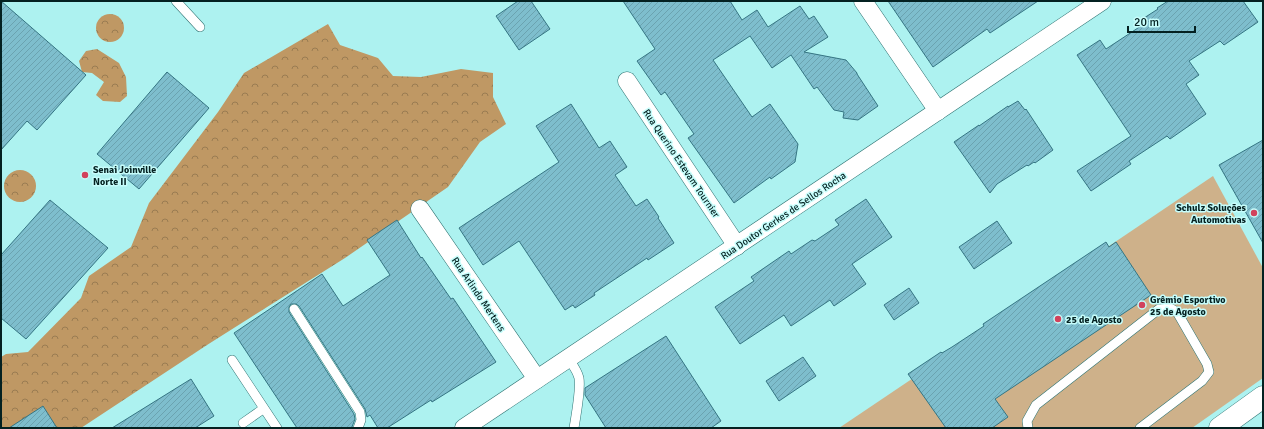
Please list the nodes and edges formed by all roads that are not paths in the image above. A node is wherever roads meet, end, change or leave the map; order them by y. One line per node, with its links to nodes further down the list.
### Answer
1 (176, 1): 4 (lane)
2 (863, 1): 6 (street)
3 (1102, 1): 6 (street, Rua Doutor Gerkes de Sellos Rocha)
4 (200, 27)
5 (627, 81): 8 (street, Rua Querino Estevam Tournier)
6 (938, 111): 8 (street, Rua Doutor Gerkes de Sellos Rocha)
7 (420, 209): 12 (street, Rua Arlindo Mertens)
8 (737, 246): 10 (street, Rua Doutor Gerkes de Sellos Rocha)
9 (294, 309): 17 (lane)
10 (568, 358): 12 (street, Rua Doutor Gerkes de Sellos Rocha); 19 (lane)
11 (232, 360): 14 (lane)
12 (537, 379): 18 (street, Rua Doutor Gerkes de Sellos Rocha)
13 (1263, 397): 22 (street)
14 (263, 409): 15 (lane); 16 (lane)
15 (243, 424)
16 (277, 428)
17 (358, 428)
18 (464, 428)
19 (574, 428)
20 (1028, 428): 21 (lane)
21 (1140, 428)
22 (1220, 428)

